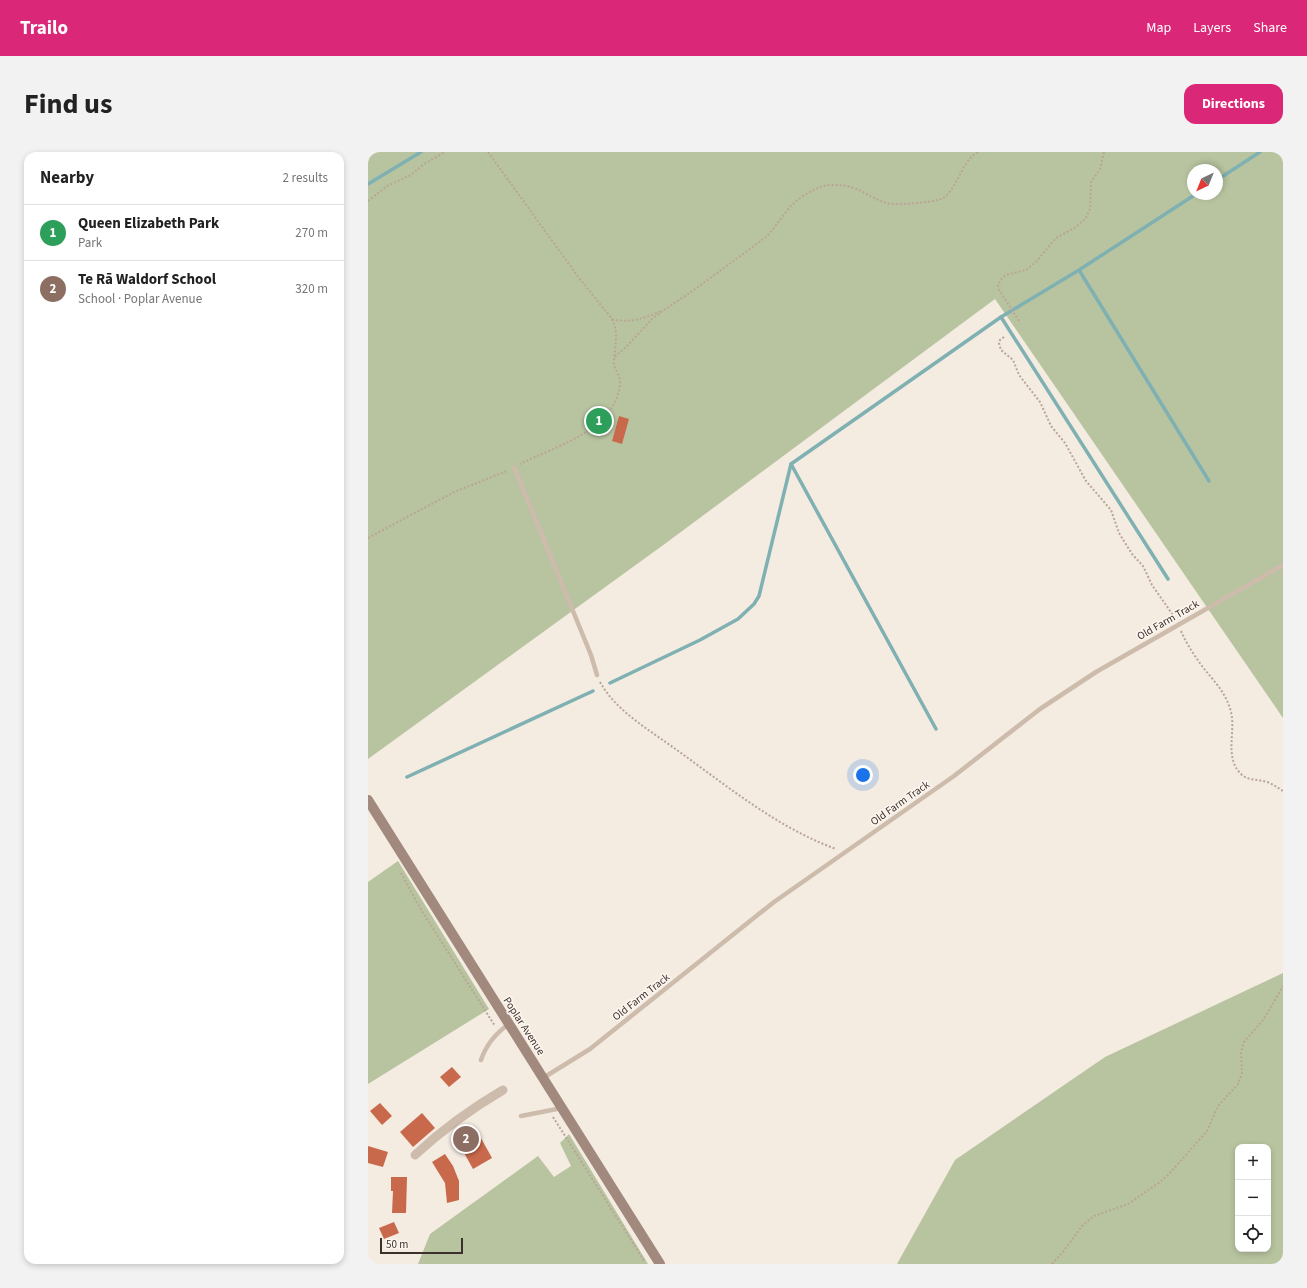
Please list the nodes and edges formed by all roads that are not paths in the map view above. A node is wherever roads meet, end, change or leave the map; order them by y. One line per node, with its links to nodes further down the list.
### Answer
1 (514, 467): 3 (lane)
2 (1283, 566): 7 (lane, Old Farm Track)
3 (597, 675)
4 (368, 800): 5 (main road, Poplar Avenue)
5 (509, 1024): 6 (lane); 7 (main road, Poplar Avenue)
6 (481, 1060)
7 (543, 1078): 9 (main road, Poplar Avenue)
8 (503, 1090): 11 (street)
9 (562, 1108): 10 (lane); 12 (main road, Poplar Avenue)
10 (522, 1116)
11 (415, 1155)
12 (660, 1264)

